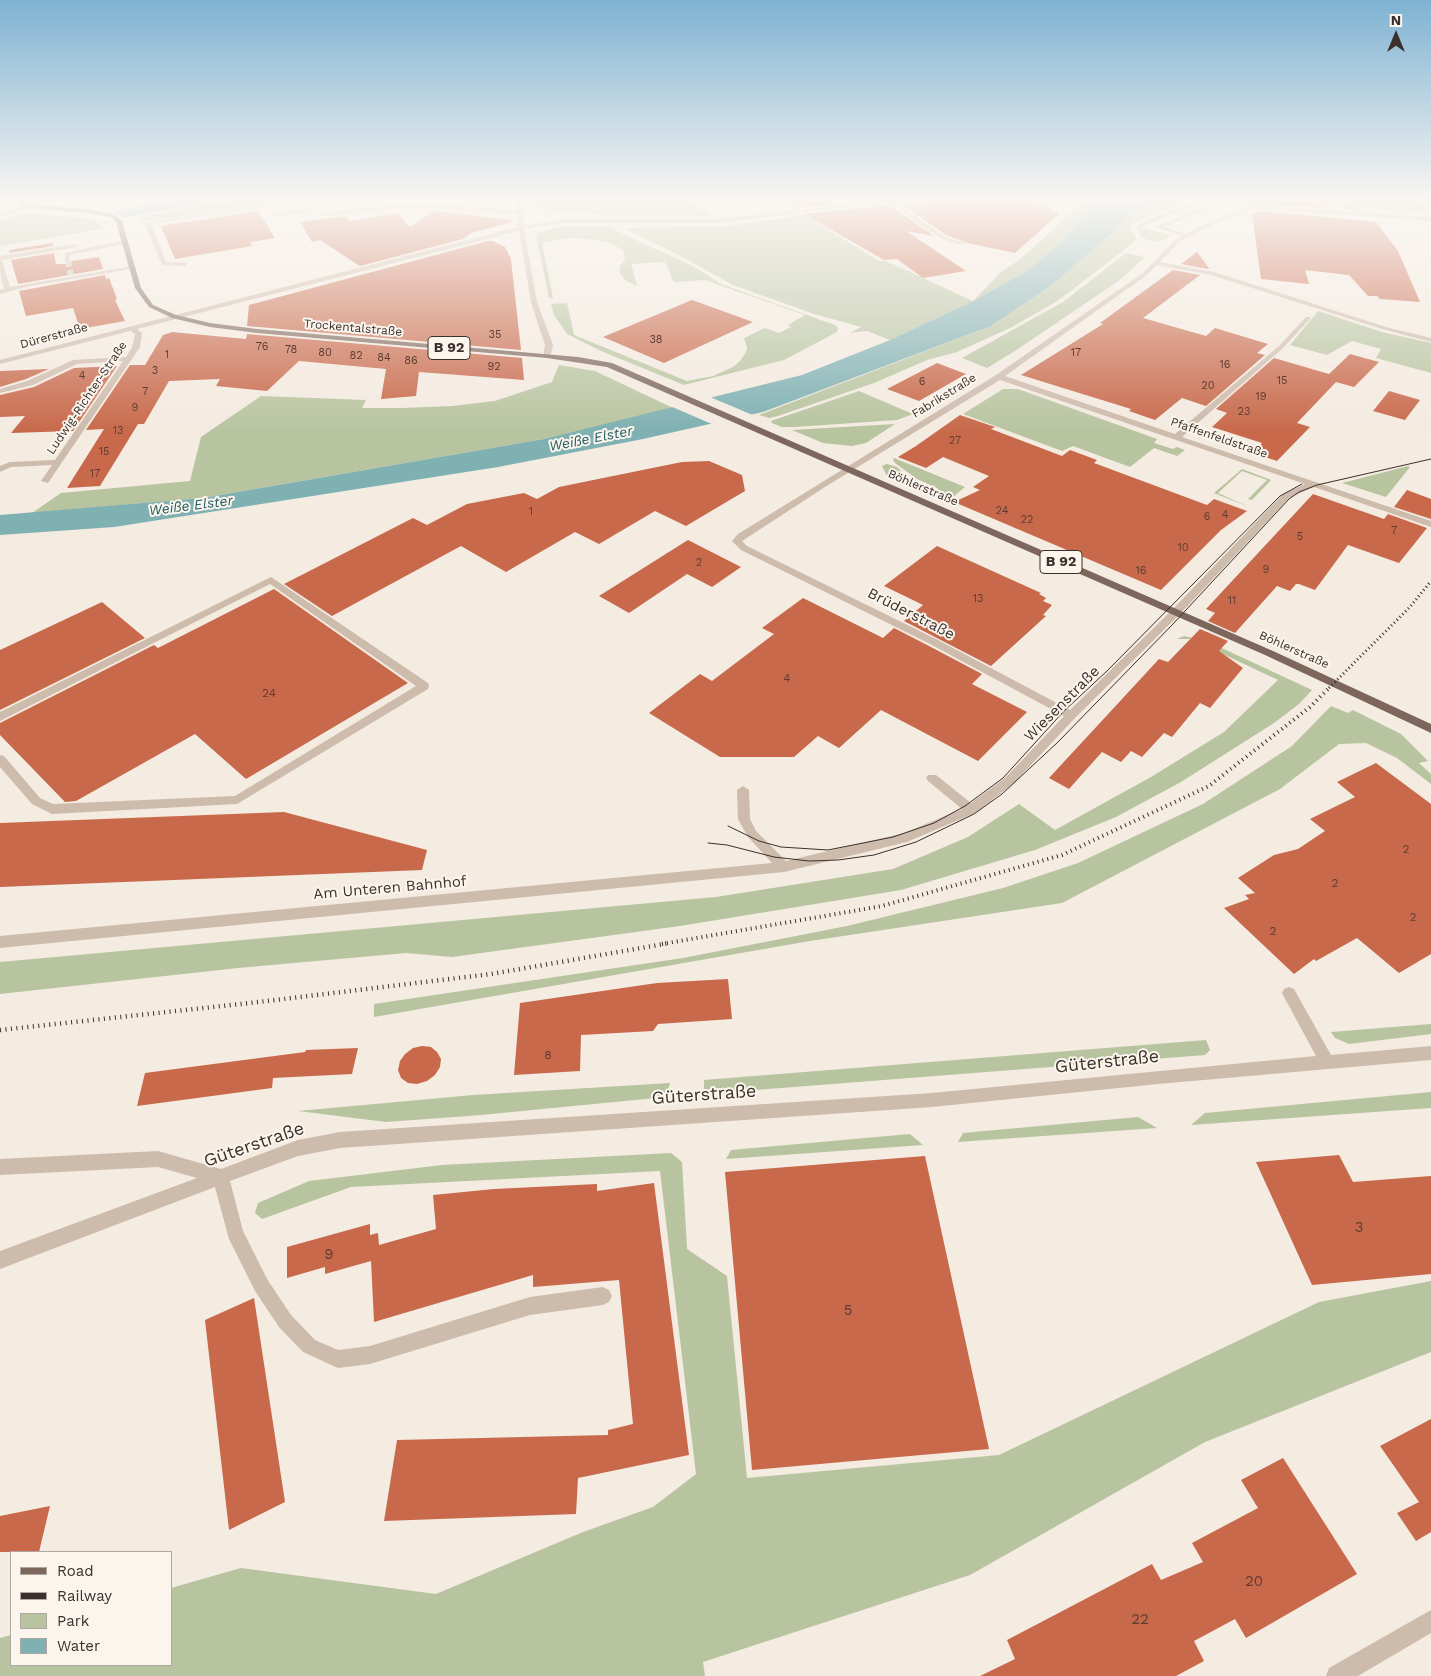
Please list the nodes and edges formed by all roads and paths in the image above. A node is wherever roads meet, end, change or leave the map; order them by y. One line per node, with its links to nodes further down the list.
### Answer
1 (4, 276): 8 (street)
2 (76, 276): 8 (street)
3 (135, 276): 10 (main road, Trockentalstraße / B 92)
4 (331, 276): 10 (street, Dürerstraße)
5 (530, 276): 14 (street)
6 (1140, 276): 17 (street, Fabrikstraße)
7 (1222, 276): 13 (street)
8 (8, 290): 9 (street)
9 (0, 292)
10 (174, 317): 12 (street, Dürerstraße); 14 (main road, Trockentalstraße / B 92)
11 (1308, 318): 19 (street)
12 (131, 328): 15 (street, Ludwig-Richter-Straße); 16 (street, Dürerstraße)
13 (1431, 340)
14 (547, 356): 24 (main road, Böhlerstraße / B 92)
15 (128, 359): 18 (street); 21 (street, Ludwig-Richter-Straße)
16 (0, 362)
17 (999, 376): 19 (street, Pfaffenfeldstraße); 24 (street, Fabrikstraße)
18 (0, 391)
19 (1177, 437): 26 (street, Pfaffenfeldstraße)
20 (0, 462): 22 (street)
21 (57, 462): 22 (street); 25 (street, Ludwig-Richter-Straße)
22 (10, 465): 23 (street)
23 (0, 469)
24 (846, 470): 28 (street, Fabrikstraße); 29 (main road, Böhlerstraße / B 92)
25 (45, 481)
26 (1314, 484): 27 (street, Pfaffenfeldstraße); 29 (street, Wiesenstraße)
27 (1431, 524)
28 (738, 541): 30 (street, Brüderstraße)
29 (1176, 612): 30 (street, Wiesenstraße); 32 (main road, Böhlerstraße / B 92)
30 (1071, 715): 36 (street, Wiesenstraße)
31 (0, 717): 33 (street)
32 (1431, 729)
33 (0, 759)
34 (932, 778): 36 (street)
35 (743, 790): 37 (street)
36 (970, 810): 37 (street, Wiesenstraße)
37 (784, 867): 38 (street, Am Unteren Bahnhof)
38 (0, 942)
39 (1289, 993): 41 (street)
40 (1431, 1053): 41 (street, Güterstraße)
41 (1326, 1061): 43 (street, Güterstraße)
42 (0, 1167): 43 (street)
43 (221, 1177): 44 (street, Güterstraße); 45 (street)
44 (0, 1260)
45 (603, 1296)
46 (1431, 1621): 47 (street)
47 (1338, 1676)

